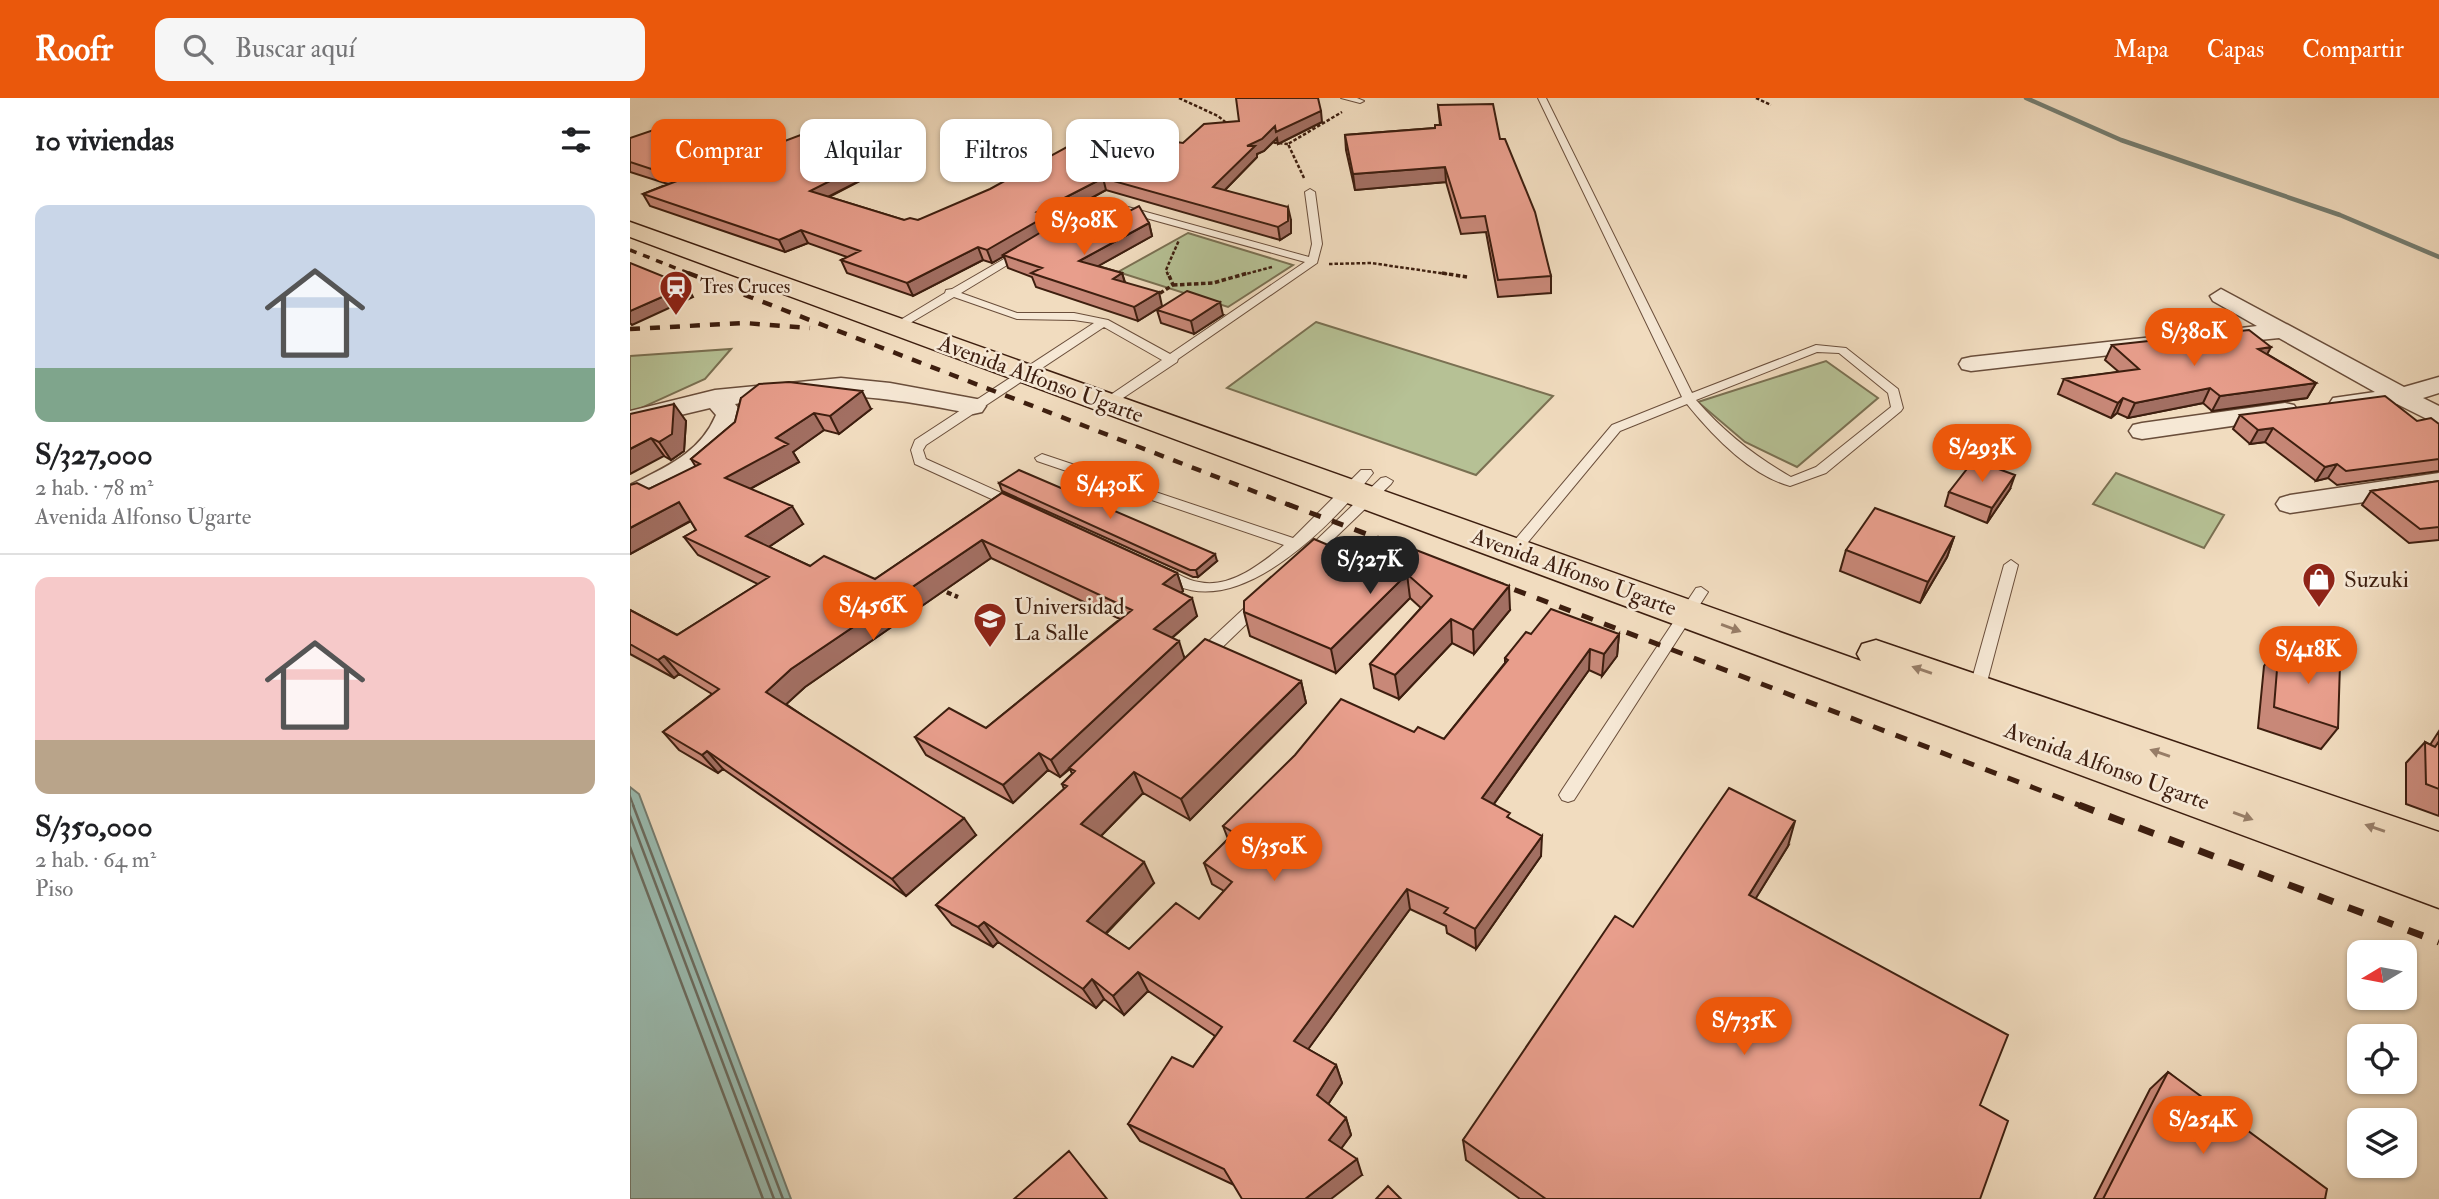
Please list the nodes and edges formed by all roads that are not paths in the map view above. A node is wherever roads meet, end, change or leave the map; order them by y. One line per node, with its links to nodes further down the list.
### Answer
1 (1345, 98): 3 (lane)
2 (1542, 98): 22 (lane)
3 (1360, 102)
4 (1310, 192): 9 (lane)
5 (630, 209): 12 (main road, Avenida Alfonso Ugarte)
6 (630, 229): 12 (main road, Avenida Alfonso Ugarte)
7 (1041, 241): 9 (lane)
8 (1030, 247): 10 (lane)
9 (1309, 260): 15 (lane)
10 (950, 292): 12 (lane); 13 (lane)
11 (2221, 296): 14 (street)
12 (908, 320): 17 (main road, Avenida Alfonso Ugarte)
13 (1104, 323): 15 (lane); 17 (lane)
14 (2284, 330): 16 (street); 20 (street)
15 (1173, 360): 19 (lane)
16 (1970, 364)
17 (1038, 366): 19 (main road, Avenida Alfonso Ugarte); 23 (lane)
18 (2439, 385): 20 (street)
19 (1118, 395): 29 (main road, Avenida Alfonso Ugarte)
20 (2401, 396): 24 (street); 26 (street)
21 (715, 398): 23 (street); 25 (street); 30 (street)
22 (1688, 398): 22 (lane); 33 (lane)
23 (973, 406): 32 (lane)
24 (2439, 417)
25 (630, 419)
26 (2142, 431)
27 (1042, 458): 34 (lane)
28 (2439, 482): 31 (street)
29 (1367, 486): 33 (main road, Avenida Alfonso Ugarte); 34 (lane); 37 (lane)
30 (630, 496)
31 (2290, 504)
32 (1034, 513)
33 (1521, 541): 39 (main road, Avenida Alfonso Ugarte)
34 (1294, 542): 36 (lane)
35 (2011, 565): 41 (lane)
36 (1153, 569)
37 (1290, 573)
38 (1270, 592): 40 (lane)
39 (1695, 602): 41 (main road, Avenida Alfonso Ugarte); 42 (lane)
40 (1190, 669)
41 (1974, 703): 43 (main road, Avenida Alfonso Ugarte, one-way to 41); 44 (main road, Avenida Alfonso Ugarte, one-way to 44)
42 (1568, 795)
43 (2439, 851)
44 (2439, 888)

